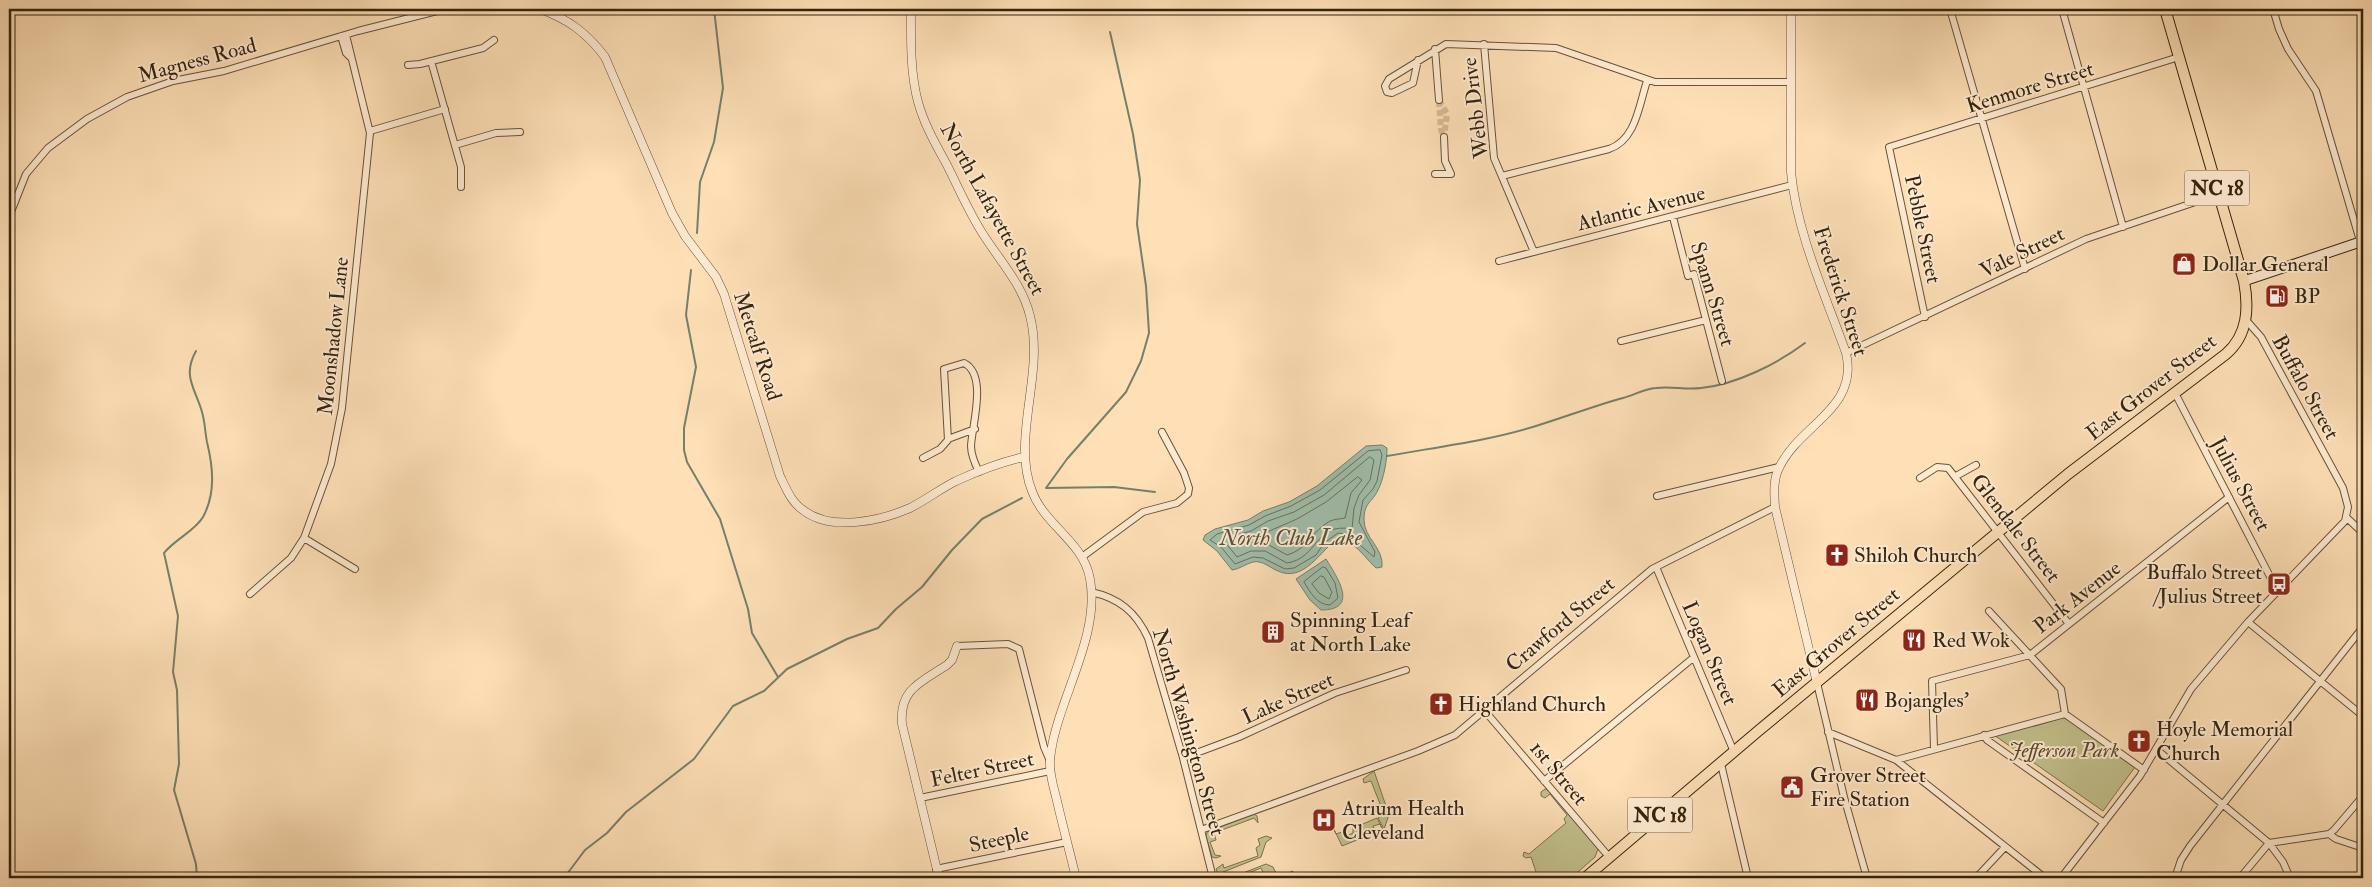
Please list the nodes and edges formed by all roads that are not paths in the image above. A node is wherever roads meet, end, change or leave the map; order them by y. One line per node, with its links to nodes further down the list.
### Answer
1 (445, 9): 9 (street, Magness Road)
2 (540, 9): 55 (street, Metcalf Road)
3 (910, 9): 51 (street, North Lafayette Street)
4 (1792, 9): 18 (street, Frederick Street)
5 (1950, 9): 22 (street)
6 (2062, 9): 19 (street)
7 (2165, 9): 13 (main road, NC 18)
8 (2273, 9): 36 (street)
9 (343, 36): 23 (street, Moonshadow Lane); 34 (street, Magness Road)
10 (494, 40): 14 (street)
11 (1484, 44): 12 (street); 17 (street); 29 (street, Webb Drive)
12 (1435, 49): 15 (street); 20 (street)
13 (2179, 57): 19 (street, Kenmore Street); 32 (main road, NC 18)
14 (431, 61): 16 (street); 21 (street)
15 (1414, 62): 15 (street)
16 (408, 65)
17 (1646, 81): 18 (street); 29 (street)
18 (1791, 82): 30 (street, Frederick Street)
19 (2084, 88): 22 (street, Kenmore Street); 35 (street)
20 (1439, 100)
21 (445, 109): 23 (street); 26 (street)
22 (1982, 119): 27 (street, Kenmore Street); 39 (street)
23 (370, 131): 64 (street, Moonshadow Lane)
24 (520, 132): 26 (street)
25 (1444, 137): 28 (street)
26 (455, 144): 31 (street)
27 (1889, 147): 41 (street, Pebble Street)
28 (1445, 161)
29 (1502, 176): 37 (street, Webb Drive)
30 (1792, 185): 33 (street, Atlantic Avenue); 45 (street, Frederick Street)
31 (460, 187)
32 (2219, 194): 35 (street, Vale Street); 40 (main road, NC 18)
33 (1673, 217): 37 (street, Atlantic Avenue); 42 (street, Spann Street)
34 (9, 218)
35 (2123, 227): 39 (street, Vale Street)
36 (2362, 245): 40 (main road)
37 (1534, 252): 38 (street, Atlantic Avenue)
38 (1499, 261)
39 (2024, 269): 41 (street, Vale Street)
40 (2244, 281): 43 (main road, NC 18)
41 (1926, 317): 45 (street, Vale Street)
42 (1706, 320): 44 (street); 46 (street, Spann Street)
43 (2246, 320): 47 (main road, East Grover Street / NC 18); 61 (street, Buffalo Street)
44 (1621, 341)
45 (1846, 353): 54 (street, Frederick Street)
46 (1722, 381)
47 (2175, 393): 59 (street, Julius Street); 62 (main road, East Grover Street / NC 18)
48 (975, 429): 50 (street); 50 (street); 55 (street)
49 (1162, 432): 65 (street)
50 (948, 439): 52 (street)
51 (1024, 457): 55 (street, Metcalf Road); 65 (street, North Lafayette Street)
52 (922, 458)
53 (1976, 464): 56 (street, Glendale Street)
54 (1779, 467): 58 (street); 60 (street, Frederick Street)
55 (979, 472)
56 (1956, 476): 57 (street, Glendale Street); 62 (street, Glendale Street)
57 (1920, 478)
58 (1657, 496)
59 (2229, 497): 68 (street, Julius Street); 73 (street, Park Avenue)
60 (1774, 507): 66 (street, Crawford Street); 80 (street, Frederick Street)
61 (2346, 517): 63 (street); 68 (street)
62 (1998, 532): 73 (street, Glendale Street); 80 (main road, East Grover Street / NC 18)
63 (2363, 533)
64 (304, 538): 67 (street); 70 (street, Moonshadow Lane)
65 (1082, 557): 69 (street, North Lafayette Street)
66 (1656, 567): 77 (street, Logan Street); 81 (street, Crawford Street)
67 (355, 569)
68 (2277, 590): 72 (street)
69 (1091, 592): 89 (street, North Washington Street); 91 (street, North Lafayette Street)
70 (250, 594)
71 (1989, 611): 76 (street)
72 (2248, 622): 79 (street); 87 (street)
73 (2069, 624): 76 (street, Park Avenue)
74 (2363, 627): 79 (street)
75 (957, 646): 91 (street); 97 (street)
76 (2030, 655): 82 (street); 86 (street, Park Avenue)
77 (1693, 658): 88 (street, Logan Street); 95 (street)
78 (1406, 670): 89 (street, Lake Street)
79 (2319, 681): 83 (street); 98 (street)
80 (1816, 683): 84 (street, Frederick Street); 88 (main road, East Grover Street / NC 18)
81 (1484, 710): 95 (street, 1st Street); 100 (street, Crawford Street)
82 (2064, 714): 85 (street); 93 (street)
83 (2363, 716)
84 (1828, 732): 90 (street); 113 (street, Frederick Street)
85 (1984, 735): 86 (street); 99 (street)
86 (1934, 748): 90 (street)
87 (2156, 749): 93 (street); 98 (street)
88 (1734, 752): 92 (main road, East Grover Street / NC 18)
89 (1183, 758): 100 (street, North Washington Street)
90 (1896, 760): 104 (street)
91 (1050, 761): 94 (street, North Lafayette Street)
92 (1721, 764): 106 (main road, East Grover Street / NC 18); 112 (street)
93 (2144, 770): 99 (street)
94 (1050, 771): 97 (street, Felter Street); 102 (street, North Lafayette Street)
95 (1544, 781): 106 (street, 1st Street)
96 (2363, 796): 101 (street)
97 (920, 798): 107 (street)
98 (2223, 806): 103 (street); 117 (street)
99 (2104, 823): 116 (street)
100 (1201, 830): 110 (street, North Washington Street)
101 (2329, 834): 103 (street); 105 (street)
102 (1067, 842): 107 (street, Steeple); 109 (street, North Lafayette Street)
103 (2269, 843): 118 (street); 119 (street)
104 (2005, 847): 114 (street); 115 (street)
105 (2363, 848)
106 (1610, 858): 111 (main road, East Grover Street / NC 18)
107 (936, 869): 108 (street)
108 (939, 878)
109 (1076, 878)
110 (1213, 878)
111 (1585, 878)
112 (1748, 878)
113 (1867, 878)
114 (1976, 878)
115 (2045, 878)
116 (2061, 878)
117 (2175, 878)
118 (2240, 878)
119 (2290, 878)

